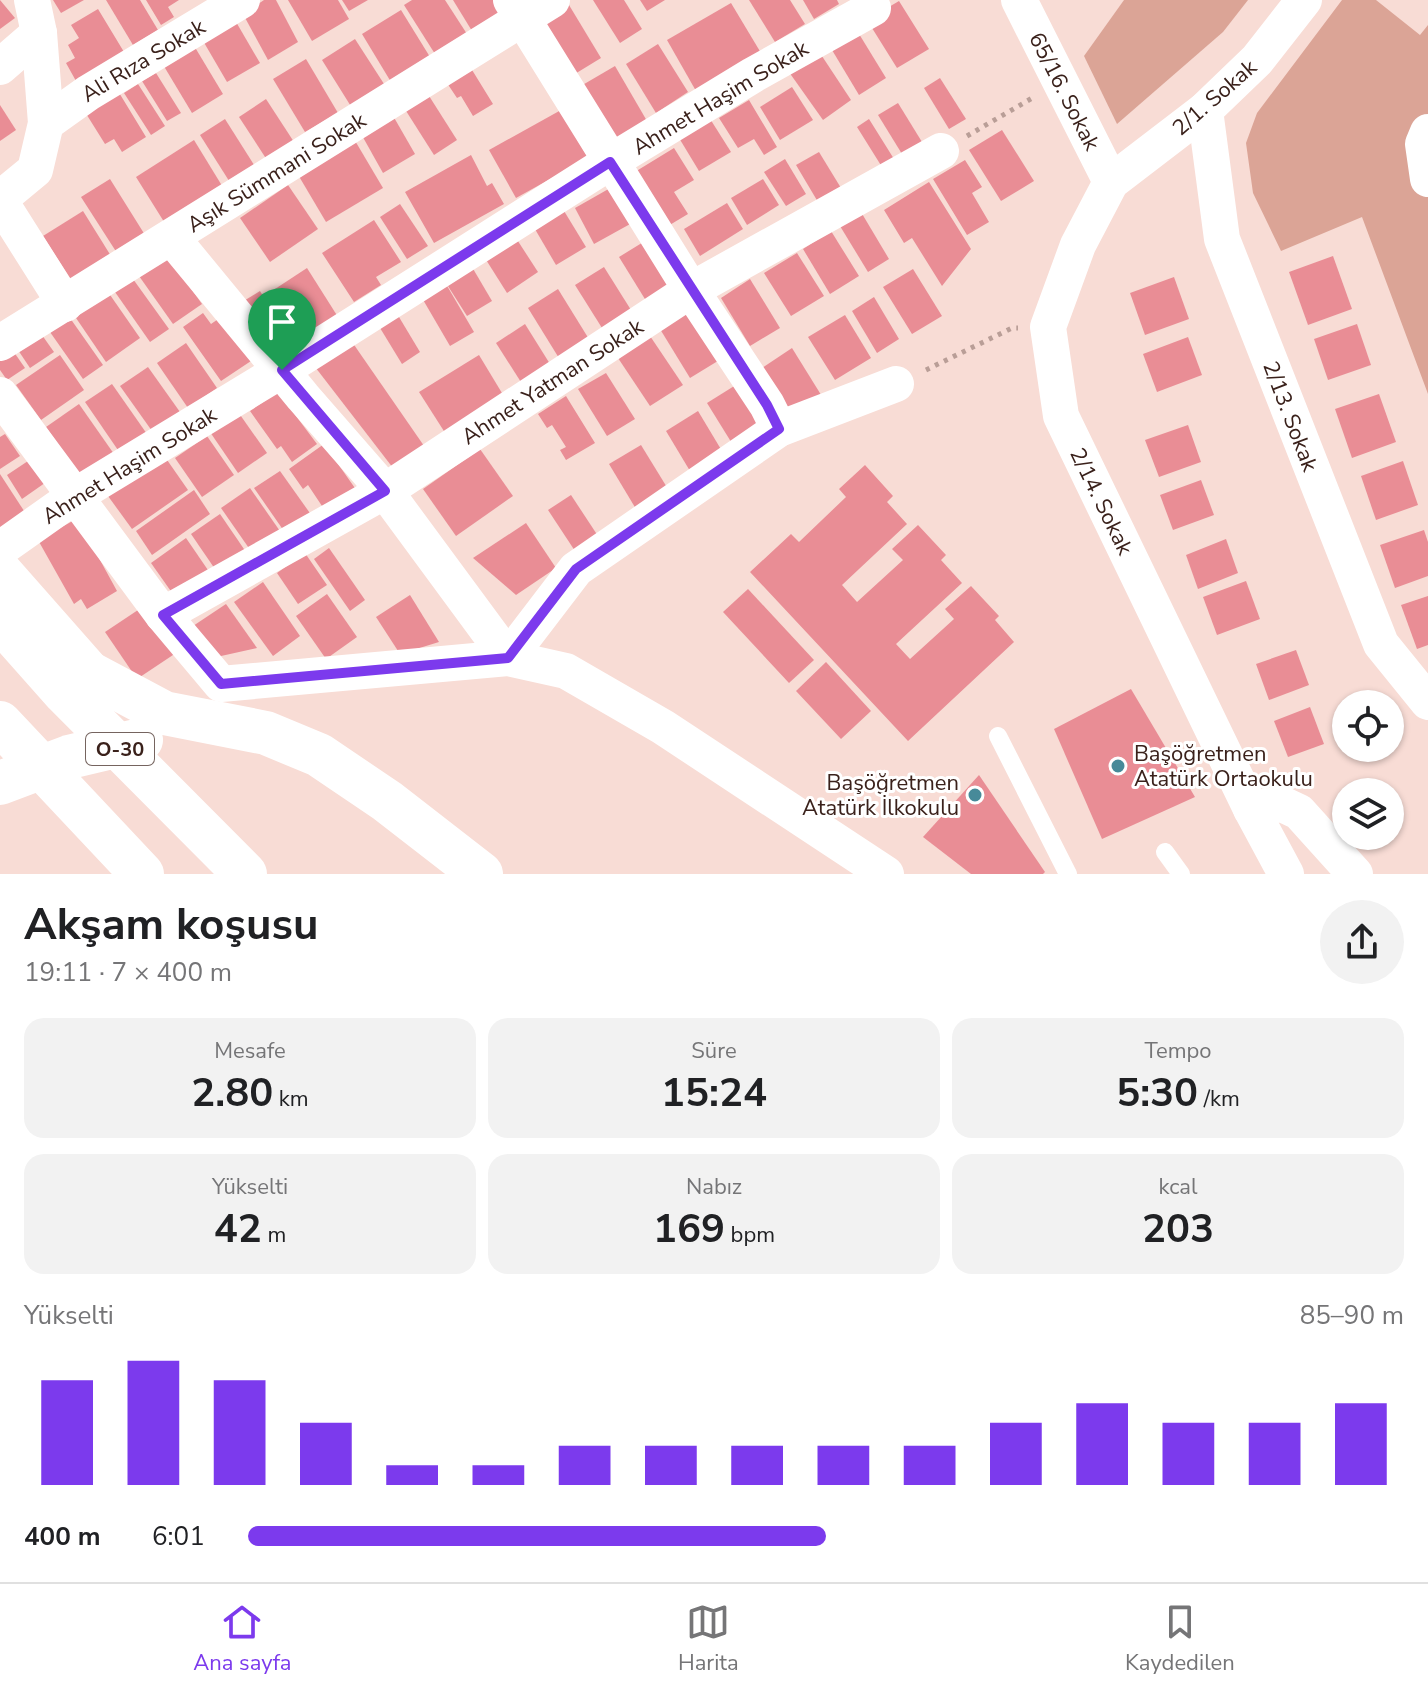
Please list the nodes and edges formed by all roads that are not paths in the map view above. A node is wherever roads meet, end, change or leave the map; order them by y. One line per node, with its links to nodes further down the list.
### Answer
1 (242, 0): 9 (street, Ali Rıza Sokak)
2 (1019, 0): 14 (street, 65/16. Sokak)
3 (1304, 0): 8 (street, 2/1. Sokak)
4 (528, 6): 12 (street); 16 (street, Aşık Sümmani Sokak)
5 (873, 8): 12 (street, Ahmet Haşim Sokak)
6 (35, 17): 7 (street); 9 (street)
7 (0, 67)
8 (1205, 110): 14 (street, 2/1. Sokak); 31 (street, 2/13. Sokak)
9 (46, 123): 15 (street)
10 (1428, 132): 13 (street)
11 (941, 151): 17 (street, Ahmet Yatman Sokak)
12 (610, 162): 17 (street); 20 (street, Ahmet Haşim Sokak)
13 (1428, 179)
14 (1111, 182): 36 (street, 2/14. Sokak)
15 (0, 200): 18 (street)
16 (172, 238): 18 (street, Aşık Sümmani Sokak); 20 (street)
17 (691, 290): 23 (street); 24 (street, Ahmet Yatman Sokak)
18 (65, 304): 19 (street, Aşık Sümmani Sokak)
19 (0, 343)
20 (282, 370): 24 (street); 25 (street, Ahmet Haşim Sokak)
21 (896, 384): 23 (street)
22 (0, 395): 25 (street)
23 (779, 429): 30 (street)
24 (385, 491): 28 (street, Ahmet Yatman Sokak); 30 (street)
25 (75, 496): 26 (street, Ahmet Haşim Sokak); 28 (street)
26 (0, 549)
27 (0, 572): 33 (main road)
28 (163, 615): 30 (street)
29 (0, 620): 39 (main road, O-30)
30 (508, 658): 41 (street)
31 (1428, 702)
32 (0, 723): 38 (main road)
33 (235, 729): 35 (main road); 40 (main road)
34 (998, 736): 42 (lane)
35 (0, 783)
36 (1251, 809): 44 (street, 2/14. Sokak); 45 (street)
37 (1165, 852): 43 (lane)
38 (142, 874)
39 (245, 874)
40 (481, 874)
41 (886, 874)
42 (1068, 874)
43 (1181, 874)
44 (1286, 874)
45 (1355, 874)

